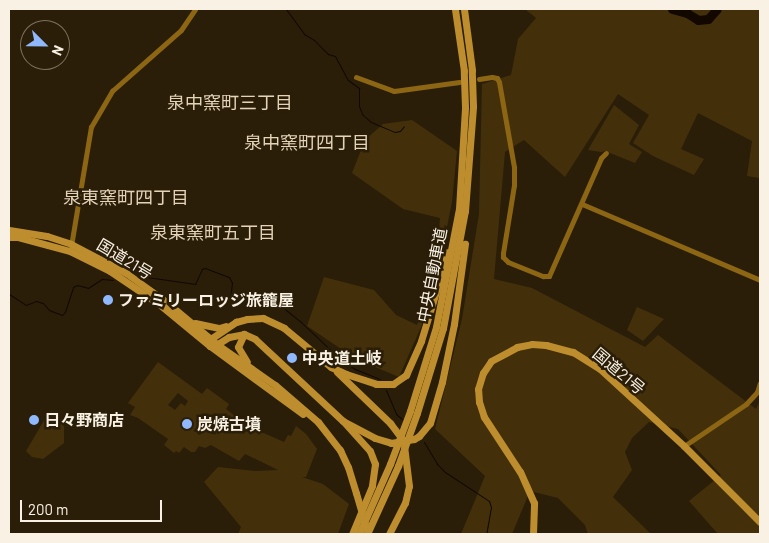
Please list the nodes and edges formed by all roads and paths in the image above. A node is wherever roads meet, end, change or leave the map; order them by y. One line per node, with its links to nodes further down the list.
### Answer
1 (195, 9): 13 (street)
2 (455, 9): 10 (highway, 中央自動車道)
3 (464, 9): 8 (highway, 中央自動車道)
4 (356, 77): 6 (street)
5 (480, 79): 9 (street)
6 (459, 82)
7 (606, 153): 9 (street)
8 (469, 179): 22 (highway, 中央自動車道); 23 (highway)
9 (582, 204): 14 (street)
10 (458, 209): 19 (highway); 22 (highway, 中央自動車道)
11 (9, 230): 13 (highway, 国道21号)
12 (9, 237): 13 (highway, 国道21号)
13 (70, 247): 15 (highway, 国道21号); 18 (highway, 国道21号)
14 (760, 280)
15 (190, 322): 16 (highway); 18 (highway, 国道21号)
16 (236, 322): 18 (highway); 19 (highway)
17 (244, 334): 18 (highway); 20 (highway); 23 (highway)
18 (213, 343): 20 (highway, 国道21号); 24 (highway, 国道21号)
19 (331, 367): 31 (highway)
20 (257, 373): 24 (highway, 国道21号)
21 (760, 383): 25 (street)
22 (413, 412): 26 (highway, 中央自動車道, bridge)
23 (343, 421): 28 (highway)
24 (328, 435): 30 (highway, 国道21号, bridge)
25 (684, 446): 27 (highway, 国道21号); 32 (highway, 国道21号)
26 (394, 465): 29 (highway, 中央自動車道); 30 (highway, 中央自動車道)
27 (760, 522)
28 (352, 534)
29 (359, 534)
30 (367, 534)
31 (389, 534)
32 (533, 534)

